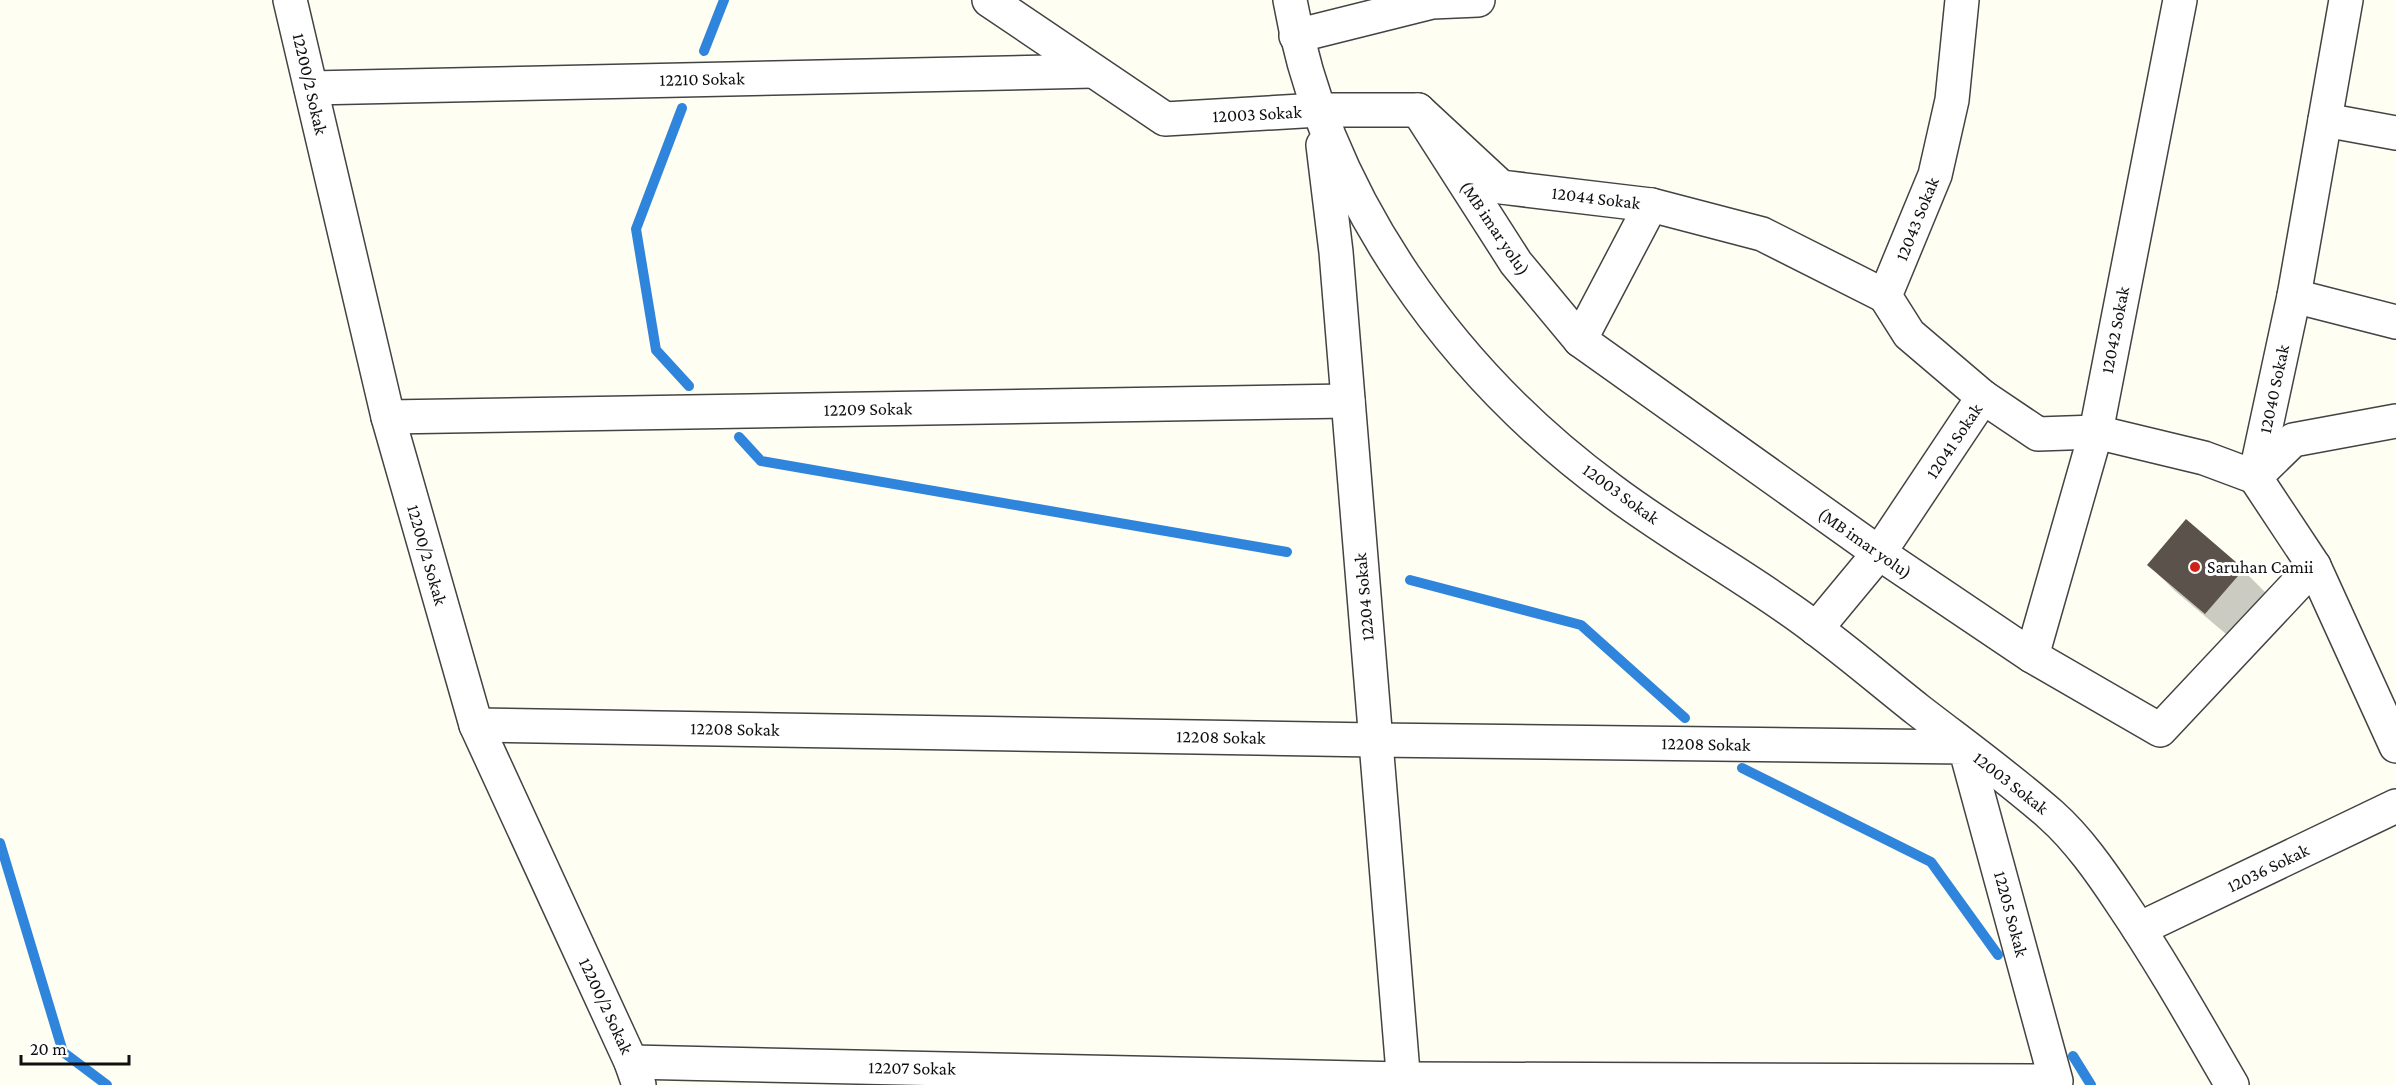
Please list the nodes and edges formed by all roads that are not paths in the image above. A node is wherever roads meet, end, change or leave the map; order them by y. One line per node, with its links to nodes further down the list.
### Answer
1 (290, 0): 10 (street, 12200/2 Sokak)
2 (989, 0): 9 (street, 12003 Sokak)
3 (1290, 0): 8 (street)
4 (1478, 0): 8 (street)
5 (1962, 0): 16 (street, 12043 Sokak)
6 (2180, 0): 24 (street, 12042 Sokak)
7 (2346, 0): 13 (street, 12040 Sokak)
8 (1296, 36): 11 (street)
9 (1093, 70): 10 (street, 12210 Sokak); 11 (street, 12003 Sokak)
10 (311, 88): 22 (street, 12200/2 Sokak)
11 (1319, 110): 12 (street); 21 (street, 12204 Sokak); 28 (street, 12003 Sokak)
12 (1418, 110): 15 (street, 12044 Sokak); 19 (street, (MB imar yolu))
13 (2325, 120): 14 (street); 17 (street, 12040 Sokak)
14 (2396, 133)
15 (1651, 205): 16 (street, 12044 Sokak); 19 (street)
16 (1886, 296): 20 (street)
17 (2294, 296): 18 (street); 25 (street, 12040 Sokak)
18 (2396, 322)
19 (1580, 340): 26 (street, (MB imar yolu))
20 (1983, 397): 24 (street, 12041 Sokak); 26 (street, 12041 Sokak)
21 (1348, 401): 22 (street, 12209 Sokak); 31 (street, 12204 Sokak)
22 (388, 417): 30 (street, 12200/2 Sokak)
23 (2396, 421): 25 (street)
24 (2096, 432): 25 (street, 12041 Sokak); 29 (street, 12042 Sokak)
25 (2255, 477): 27 (street)
26 (1879, 553): 28 (street, 12041 Sokak); 29 (street, (MB imar yolu))
27 (2314, 566): 29 (street, (MB imar yolu)); 32 (street)
28 (1816, 629): 33 (street, 12003 Sokak)
29 (2032, 656)
30 (476, 724): 31 (street, 12208 Sokak); 36 (street, 12200/2 Sokak)
31 (1375, 740): 33 (street, 12208 Sokak); 38 (street, 12204 Sokak)
32 (2396, 746)
33 (1965, 747): 35 (street, 12003 Sokak); 37 (street, 12205 Sokak)
34 (2396, 806): 35 (street, 12036 Sokak)
35 (2139, 929): 39 (street, 12003 Sokak)
36 (635, 1073): 38 (street, 12207 Sokak)
37 (2056, 1081): 38 (street, 12207 Sokak)
38 (1403, 1082)
39 (2232, 1085)

